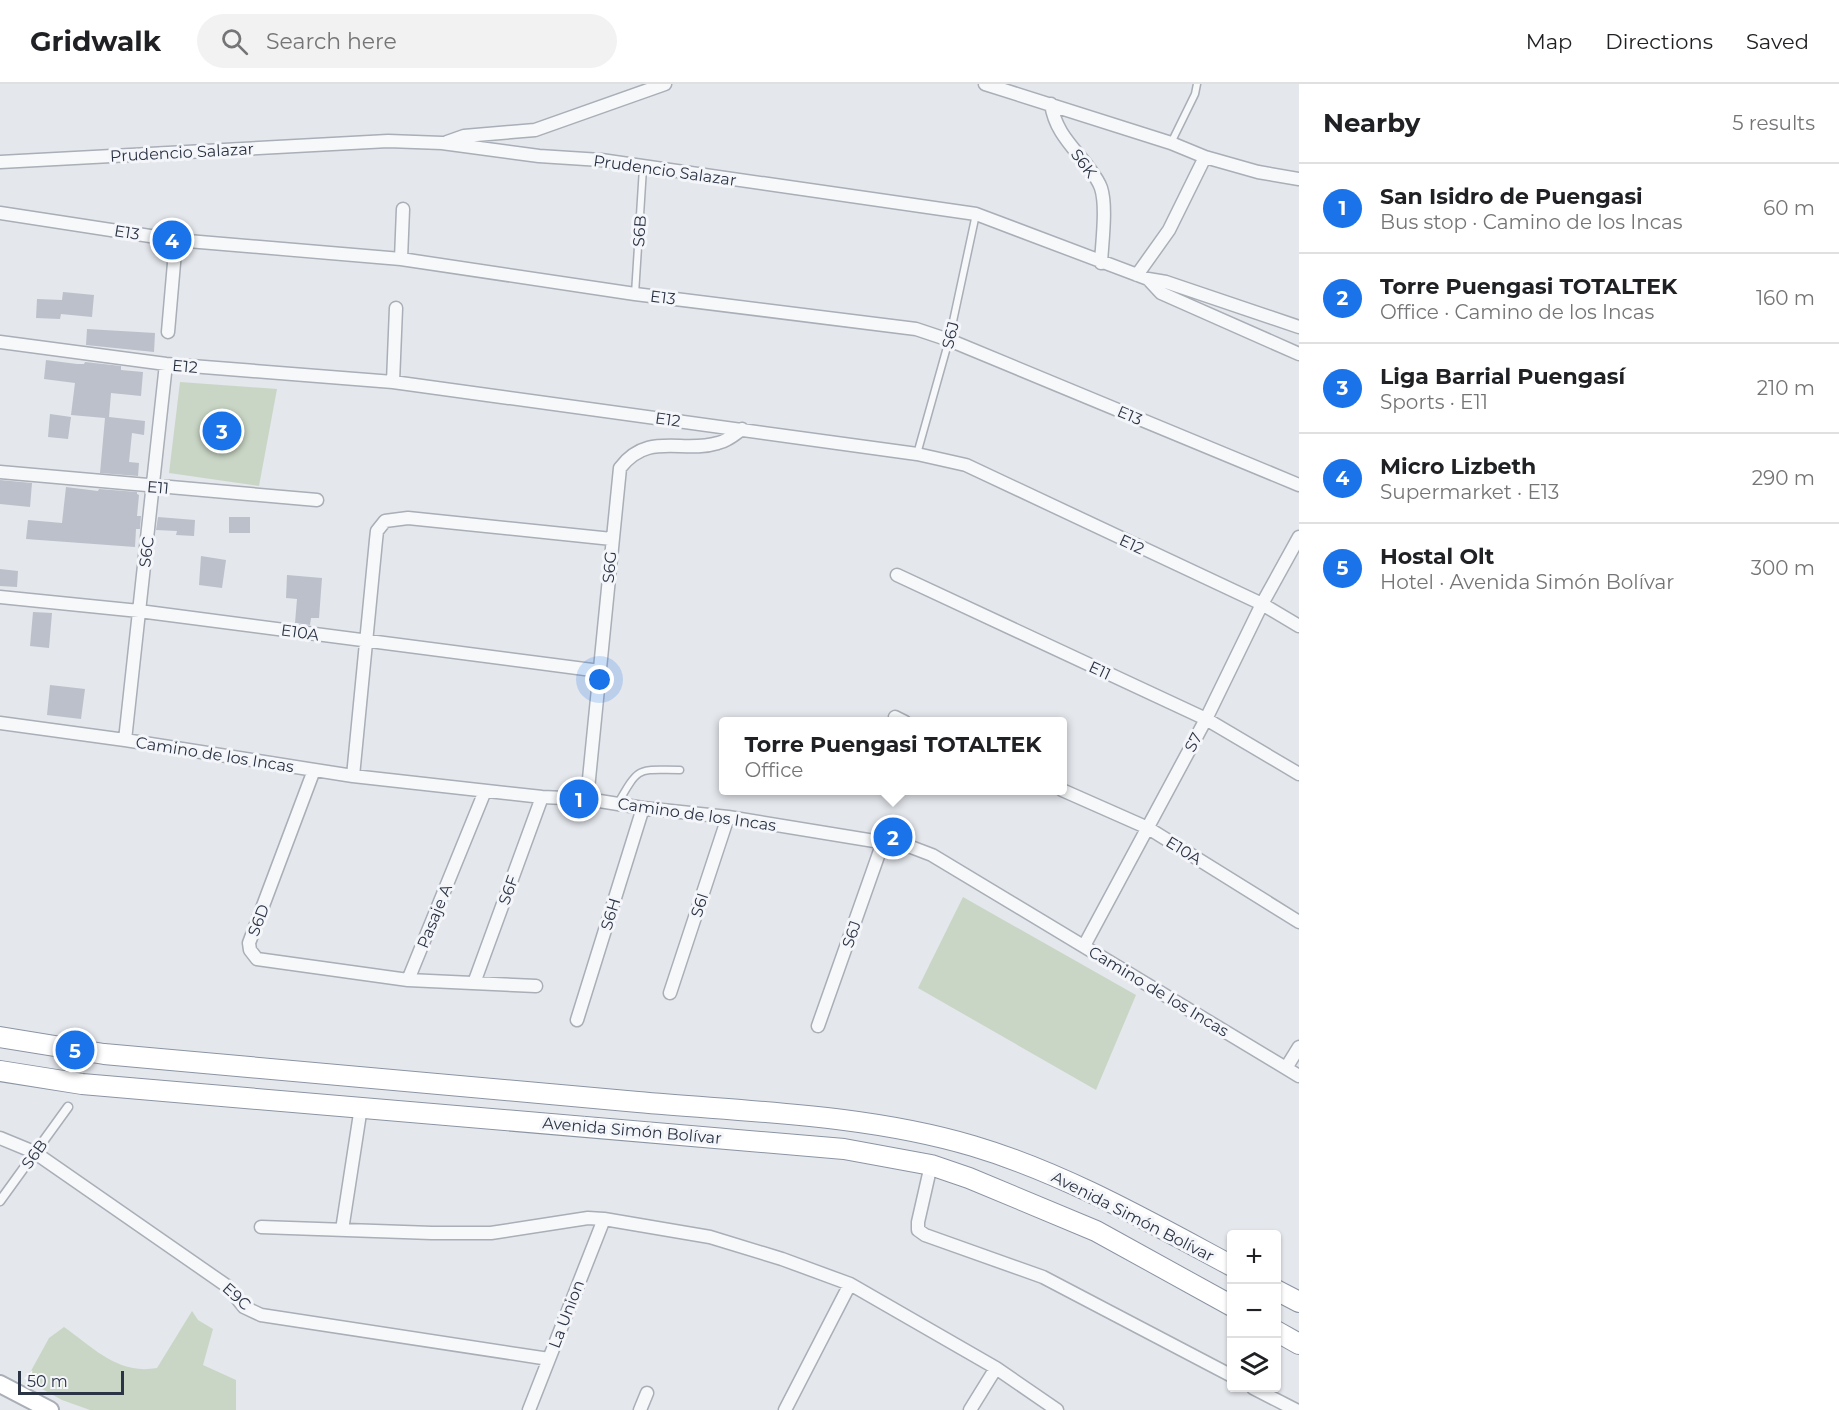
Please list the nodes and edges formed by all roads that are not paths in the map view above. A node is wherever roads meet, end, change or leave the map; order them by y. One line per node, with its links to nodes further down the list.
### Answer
1 (665, 84): 5 (street)
2 (985, 84): 4 (street)
3 (1197, 84): 6 (lane)
4 (1051, 104): 6 (street); 16 (street, S6K)
5 (442, 143): 8 (street, Prudencio Salazar); 9 (street, Prudencio Salazar)
6 (1171, 143): 7 (street)
7 (1205, 157): 10 (street); 17 (street)
8 (0, 162)
9 (643, 168): 13 (street, Prudencio Salazar); 18 (lane, S6B)
10 (1299, 179)
11 (403, 209): 15 (street)
12 (0, 213): 14 (street, E13)
13 (976, 214): 16 (street, Prudencio Salazar); 22 (lane, S6J)
14 (176, 240): 15 (street, E13); 21 (street)
15 (401, 260): 18 (street, E13)
16 (1101, 263): 17 (street, Prudencio Salazar)
17 (1143, 277): 20 (street); 24 (street, Prudencio Salazar)
18 (635, 294): 22 (street, E13)
19 (396, 308): 26 (street)
20 (1299, 327)
21 (168, 332)
22 (949, 340): 28 (lane, S6J); 30 (street, E13)
23 (0, 342): 25 (street, E12)
24 (1299, 354)
25 (166, 364): 26 (street, E12); 31 (street, S6C)
26 (393, 382): 27 (street, E12)
27 (742, 429): 28 (street, E12); 34 (street, S6G)
28 (917, 454): 37 (street, E12)
29 (0, 472): 31 (street, E11)
30 (1299, 485)
31 (154, 486): 32 (street, E11); 38 (street, S6C)
32 (317, 500)
33 (1299, 537): 37 (street, S7)
34 (612, 539): 40 (street); 41 (street, S6G)
35 (897, 575): 42 (street, E11)
36 (0, 597): 38 (street, E10A)
37 (1262, 604): 39 (street, E12); 42 (street, S7)
38 (139, 611): 40 (street, E10A); 44 (street, S6C)
39 (1299, 626)
40 (366, 641): 41 (street, E10A); 48 (street)
41 (600, 671): 52 (street, S6G)
42 (1206, 719): 47 (street, E11); 56 (street, S7)
43 (0, 723): 44 (street, Camino de los Incas)
44 (125, 740): 45 (street, Camino de los Incas)
45 (314, 770): 48 (street, Camino de los Incas); 60 (street, S6D)
46 (680, 770): 53 (lane)
47 (1299, 774)
48 (353, 776): 49 (street, Camino de los Incas)
49 (486, 791): 51 (street, Camino de los Incas); 60 (street, Pasaje A)
50 (1067, 792): 56 (street, E10A)
51 (542, 797): 52 (street, Camino de los Incas); 61 (street, S6F)
52 (587, 799): 53 (street, Camino de los Incas)
53 (618, 804): 54 (street, Camino de los Incas)
54 (643, 808): 55 (street, Camino de los Incas); 64 (street, S6H)
55 (728, 817): 57 (street, Camino de los Incas); 63 (street, S6I)
56 (1148, 828): 58 (street, E10A); 59 (street, S7)
57 (883, 842): 59 (street, Camino de los Incas); 65 (street, S6J)
58 (1299, 922)
59 (1084, 946): 68 (street, Camino de los Incas)
60 (408, 980): 61 (street)
61 (474, 983): 62 (street)
62 (536, 986)
63 (670, 993)
64 (577, 1020)
65 (818, 1026)
66 (0, 1037): 80 (highway, Avenida Simón Bolívar)
67 (1299, 1047): 68 (street)
68 (1286, 1068): 70 (street, Camino de los Incas)
69 (0, 1071): 72 (highway, Avenida Simón Bolívar)
70 (1299, 1076)
71 (68, 1107): 74 (street, S6B)
72 (361, 1107): 75 (highway, Avenida Simón Bolívar); 79 (street)
73 (0, 1138): 74 (street, E9C)
74 (34, 1152): 76 (street, S6B); 87 (street, E9C)
75 (931, 1165): 84 (highway, Avenida Simón Bolívar); 89 (street)
76 (0, 1201)
77 (604, 1219): 79 (street); 81 (street); 87 (street, La Union)
78 (261, 1227): 79 (street)
79 (342, 1230)
80 (1227, 1263)
81 (850, 1284): 88 (street); 96 (street)
82 (1281, 1293): 83 (highway)
83 (1299, 1302)
84 (1227, 1303)
85 (1281, 1334): 86 (highway)
86 (1299, 1344)
87 (549, 1359): 94 (street, La Union)
88 (996, 1368): 97 (street); 98 (street)
89 (1227, 1373)
90 (0, 1384): 93 (main road)
91 (1261, 1392): 99 (street)
92 (647, 1393): 95 (street)
93 (50, 1410)
94 (529, 1410)
95 (640, 1410)
96 (785, 1410)
97 (970, 1410)
98 (1057, 1410)
99 (1296, 1410)

